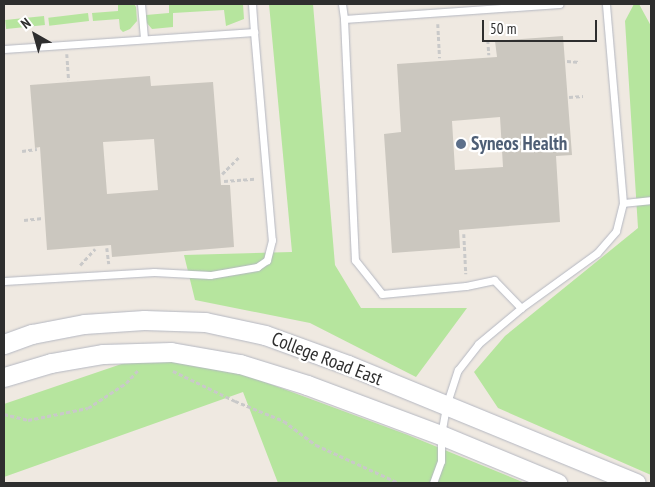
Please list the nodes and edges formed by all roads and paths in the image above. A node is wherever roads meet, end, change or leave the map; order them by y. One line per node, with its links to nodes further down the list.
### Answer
1 (141, 4): 10 (lane)
2 (252, 4): 9 (lane)
3 (342, 4): 8 (lane)
4 (559, 4): 6 (lane)
5 (606, 4): 28 (lane)
6 (524, 5): 7 (lane)
7 (437, 12): 8 (lane); 15 (path)
8 (344, 19): 37 (lane)
9 (254, 32): 10 (lane); 25 (lane)
10 (144, 39): 12 (lane)
11 (488, 40): 14 (path)
12 (66, 45): 13 (lane); 18 (path)
13 (4, 49)
14 (489, 55)
15 (440, 58)
16 (567, 62): 17 (path)
17 (580, 62)
18 (69, 80)
19 (583, 96): 20 (path)
20 (569, 97)
21 (37, 149): 22 (path)
22 (22, 150)
23 (239, 157): 24 (path)
24 (222, 174)
25 (267, 178): 26 (path); 35 (lane)
26 (224, 180)
27 (651, 200): 28 (lane)
28 (623, 203): 38 (lane)
29 (42, 218): 30 (path)
30 (24, 220)
31 (464, 234): 37 (path)
32 (107, 248): 35 (path)
33 (95, 249): 34 (path)
34 (79, 266)
35 (110, 276): 36 (lane)
36 (4, 281)
37 (466, 286): 38 (lane)
38 (521, 308): 43 (lane)
39 (4, 344): 43 (street, College Road East)
40 (141, 365): 44 (path)
41 (172, 370): 46 (path)
42 (4, 377): 45 (street, College Road East)
43 (446, 406): 45 (lane); 49 (street, College Road East)
44 (4, 414)
45 (441, 435): 47 (lane); 48 (street, College Road East)
46 (399, 483)
47 (433, 483)
48 (557, 483)
49 (636, 483)

